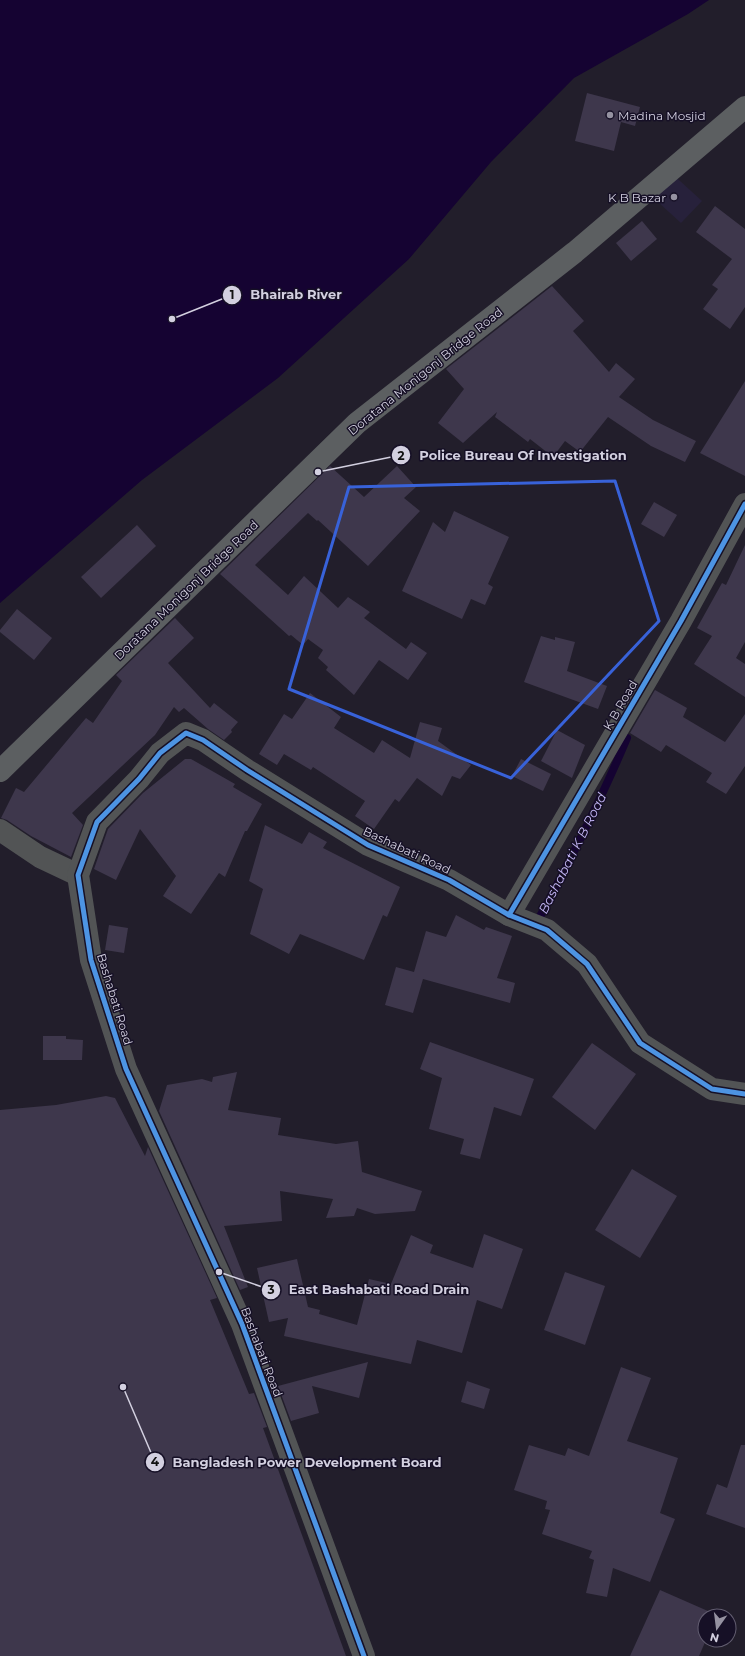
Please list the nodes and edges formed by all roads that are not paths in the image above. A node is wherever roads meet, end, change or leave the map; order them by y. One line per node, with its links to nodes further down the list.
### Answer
1 (745, 106): 3 (main road, Doratana Monigonj Bridge Road)
2 (745, 504): 6 (street, K B Road)
3 (0, 771)
4 (0, 830): 5 (street)
5 (78, 875): 6 (street, Bashabati Road); 8 (street, Bashabati Road)
6 (509, 914): 7 (street, Bashabati Road)
7 (745, 1094)
8 (364, 1656)

